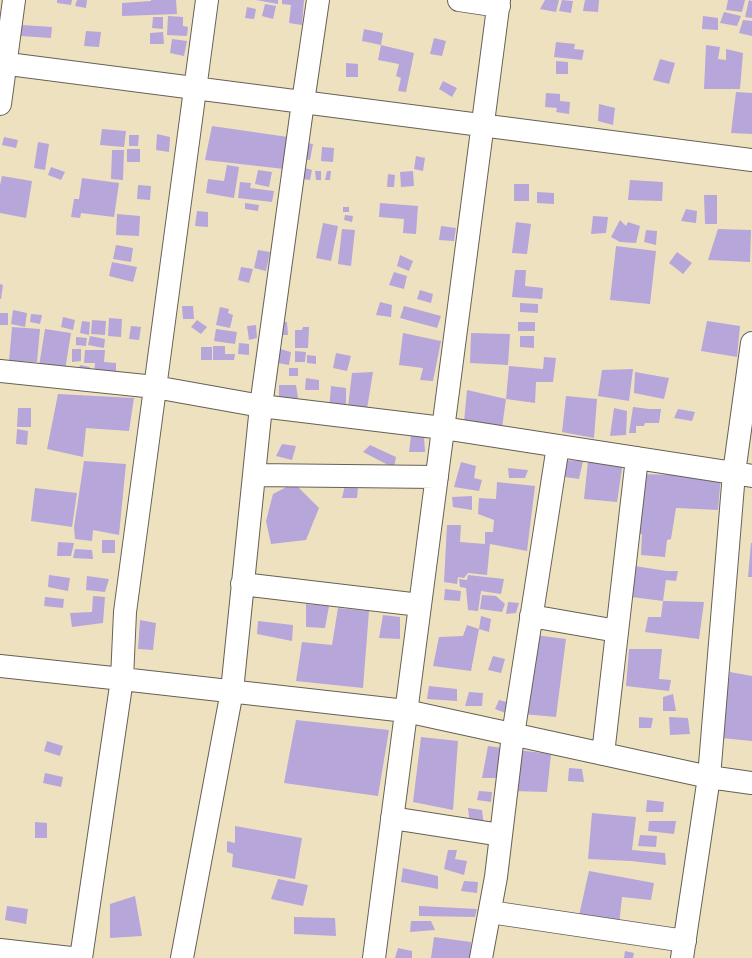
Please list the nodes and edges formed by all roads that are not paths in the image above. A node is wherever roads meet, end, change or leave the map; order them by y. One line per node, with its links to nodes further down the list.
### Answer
1 (14, 0): 6 (street)
2 (207, 0): 7 (street)
3 (318, 0): 8 (street)
4 (459, 0): 5 (street)
5 (499, 3): 10 (street)
6 (2, 64): 7 (street); 9 (street)
7 (196, 89): 8 (street); 14 (street)
8 (303, 102): 10 (street); 15 (street)
9 (0, 104)
10 (483, 126): 11 (street); 16 (street)
11 (752, 160)
12 (752, 343): 19 (street)
13 (0, 371): 14 (street)
14 (155, 387): 15 (street); 27 (street)
15 (261, 406): 16 (street); 20 (street)
16 (444, 428): 17 (street); 21 (street)
17 (558, 446): 18 (street); 24 (street)
18 (637, 458): 19 (street); 25 (street)
19 (743, 474): 32 (street)
20 (254, 475): 21 (street); 22 (street)
21 (437, 477): 23 (street)
22 (242, 584): 23 (street); 28 (street)
23 (420, 606): 29 (street)
24 (532, 616): 25 (street); 30 (street)
25 (617, 631): 31 (street)
26 (0, 666): 27 (street)
27 (122, 679): 28 (street); 40 (street)
28 (232, 691): 29 (street); 41 (street)
29 (406, 711): 30 (street); 34 (street)
30 (513, 735): 31 (street); 35 (street)
31 (603, 754): 32 (street)
32 (709, 777): 33 (street); 38 (street)
33 (752, 783)
34 (392, 818): 35 (street); 42 (street)
35 (501, 835): 36 (street)
36 (490, 912): 38 (street); 43 (street)
37 (0, 950): 39 (street)
38 (684, 950)
39 (71, 958)
40 (81, 958)
41 (182, 958)
42 (374, 958)
43 (481, 958)

